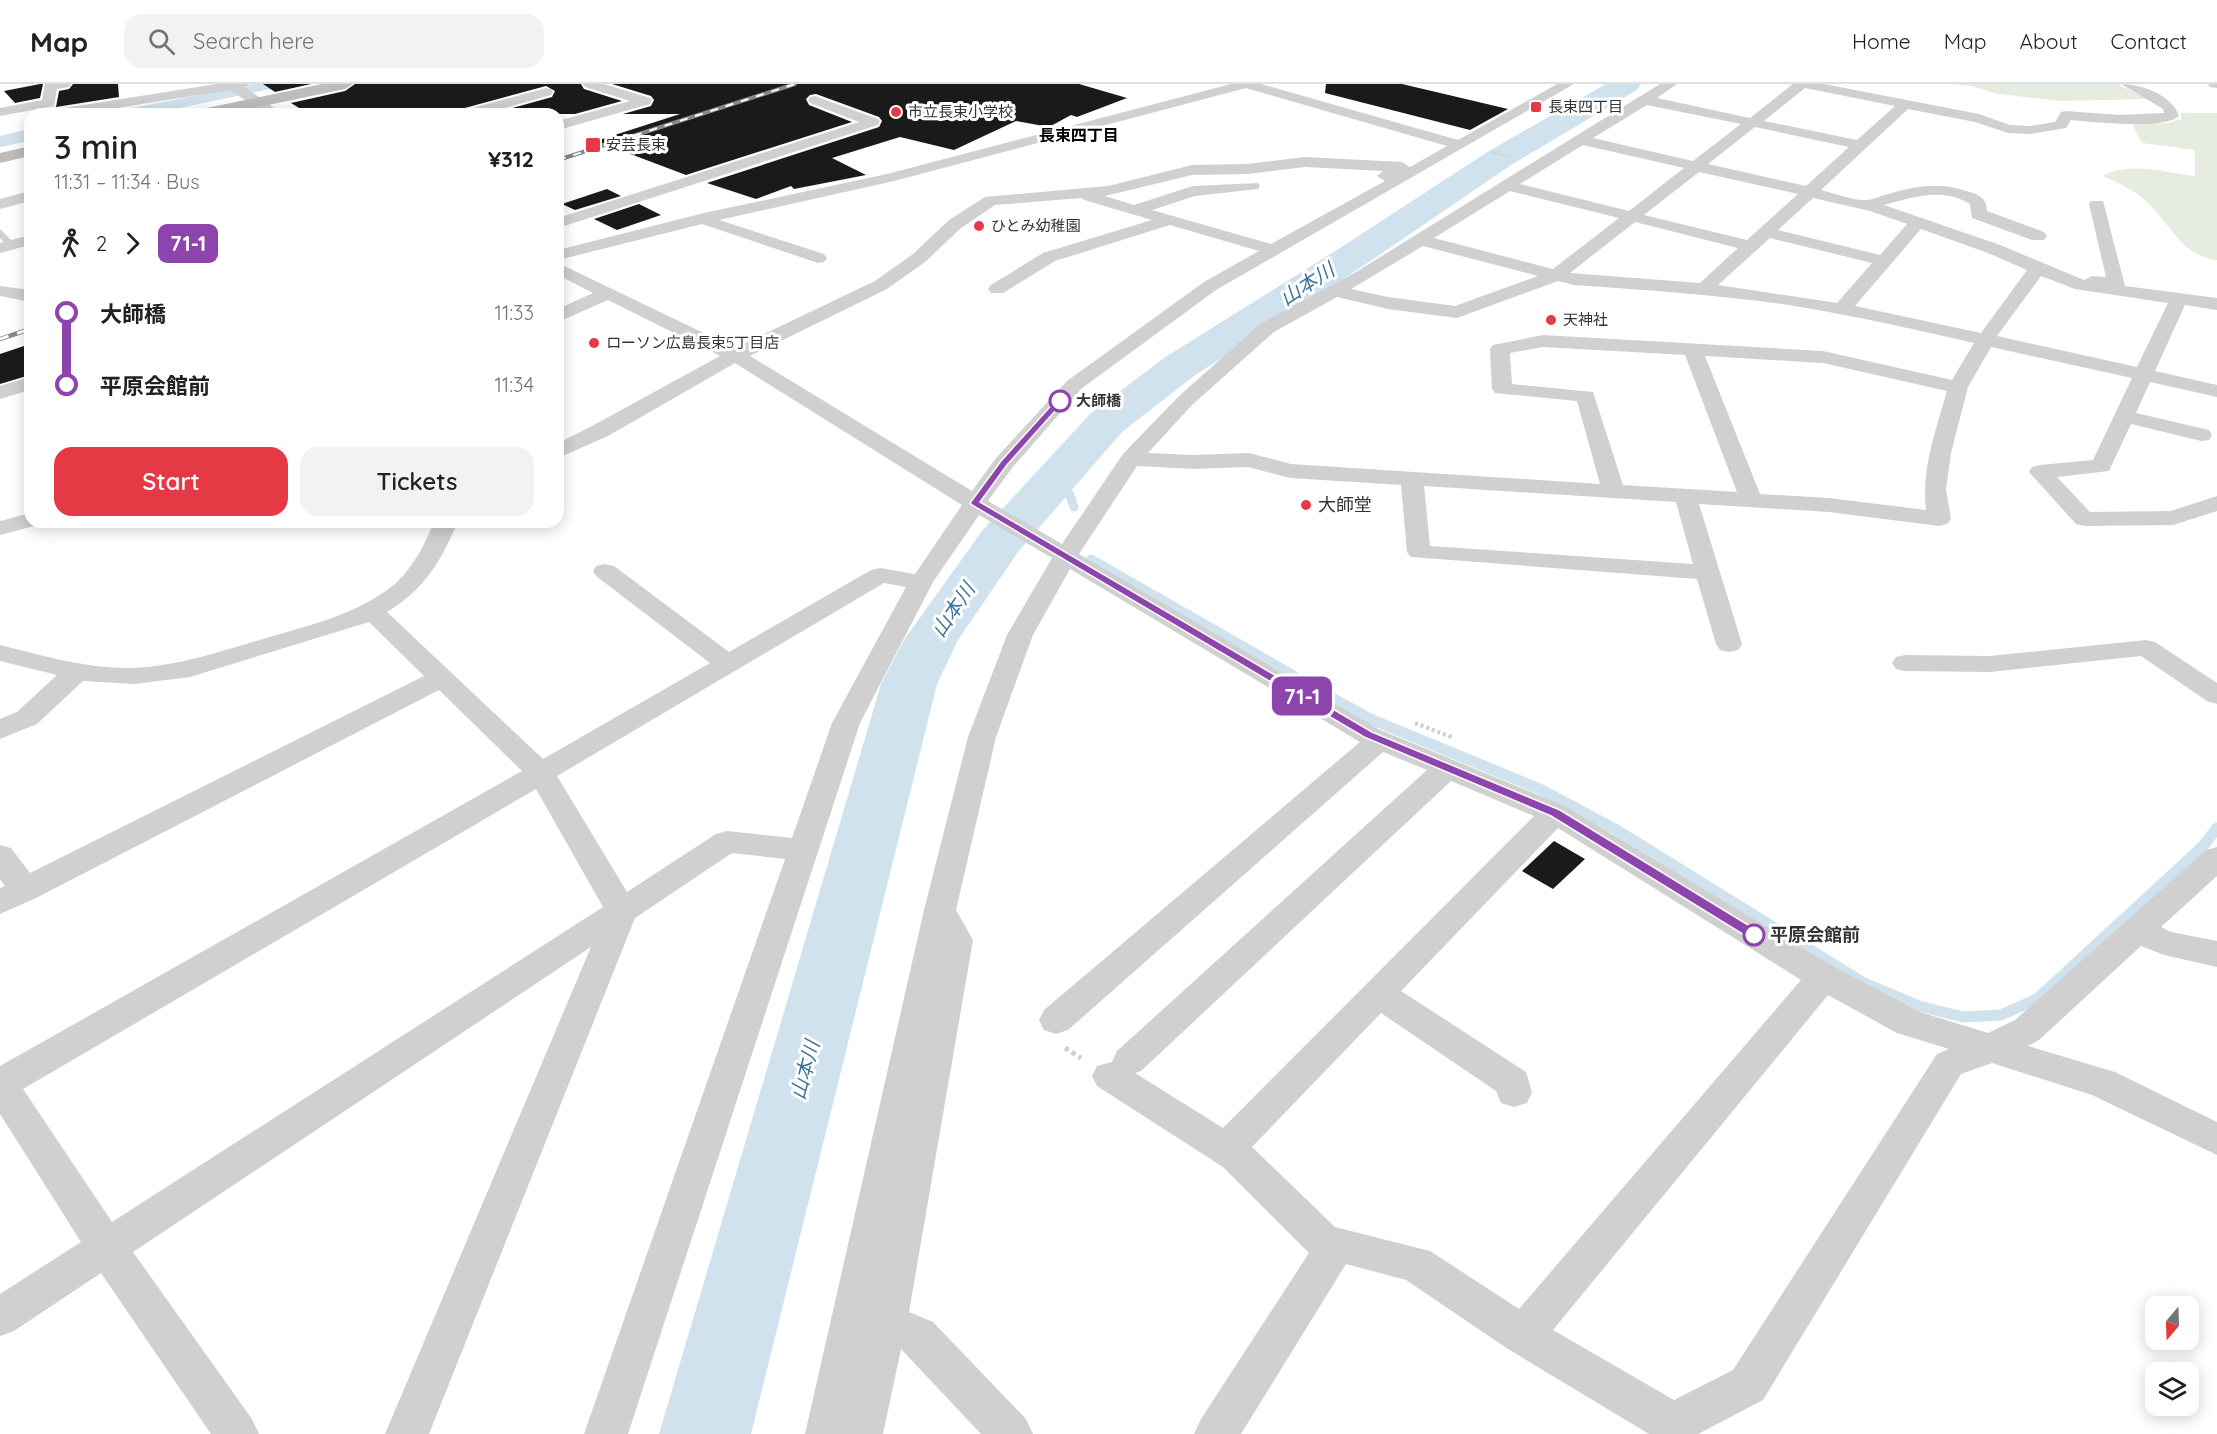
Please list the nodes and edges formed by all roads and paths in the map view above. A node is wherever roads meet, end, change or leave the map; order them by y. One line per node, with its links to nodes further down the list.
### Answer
1 (64, 84): 21 (street)
2 (345, 84): 12 (main road)
3 (590, 84): 24 (street)
4 (1246, 84): 27 (street); 45 (street)
5 (1567, 84): 27 (street)
6 (1670, 84): 14 (street)
7 (1803, 84): 16 (street); 23 (street)
8 (2128, 84): 16 (street)
9 (237, 86): 12 (street); 17 (street)
10 (546, 92): 15 (street)
11 (489, 97): 15 (street)
12 (253, 100): 18 (main road); 19 (street)
13 (814, 100): 47 (street)
14 (1645, 100): 23 (street); 26 (street)
15 (506, 104): 20 (street)
16 (1905, 104): 28 (street)
17 (92, 108)
18 (224, 108)
19 (266, 108)
20 (490, 108)
21 (0, 112)
22 (24, 119): 25 (street)
23 (1753, 123): 28 (street); 33 (street)
24 (564, 124)
25 (0, 125)
26 (1581, 141): 33 (street); 36 (street)
27 (1460, 145): 34 (street)
28 (1860, 145): 37 (street)
29 (24, 152): 31 (main road)
30 (1491, 152): 32 (path)
31 (0, 158)
32 (1513, 158)
33 (1697, 167): 37 (street); 44 (street)
34 (1393, 183): 38 (street); 55 (street)
35 (1263, 186): 43 (street)
36 (1509, 186): 44 (street); 52 (street)
37 (1809, 192): 42 (street); 49 (street)
38 (1082, 194): 43 (street); 74 (street)
39 (24, 198): 40 (street)
40 (0, 204)
41 (2097, 204): 60 (street)
42 (1870, 206): 48 (street); 50 (street)
43 (1134, 210): 46 (street)
44 (1633, 216): 54 (street); 61 (street)
45 (704, 218): 56 (street); 57 (street)
46 (1170, 220): 55 (street); 62 (street)
47 (564, 221)
48 (1918, 222): 58 (street); 60 (street)
49 (1767, 232): 54 (street); 58 (street)
50 (2038, 236)
51 (24, 240): 53 (street)
52 (1421, 240): 61 (street); 65 (street)
53 (4, 242)
54 (1751, 246): 63 (street)
55 (1273, 250): 89 (street)
56 (564, 253)
57 (818, 258)
58 (1885, 261): 70 (street)
59 (564, 271): 66 (street)
60 (2048, 272): 68 (street); 72 (street)
61 (1555, 276): 63 (street); 65 (street)
62 (998, 289)
63 (1704, 290): 70 (street)
64 (0, 291): 67 (street)
65 (1335, 291): 83 (street)
66 (605, 294): 71 (street); 74 (street)
67 (24, 295)
68 (2179, 299): 69 (street); 75 (street)
69 (2217, 304)
70 (1842, 309): 72 (street)
71 (564, 312)
72 (1985, 340): 75 (street); 77 (street)
73 (1694, 351): 77 (street); 85 (street); 87 (street)
74 (734, 356): 82 (street); 89 (street)
75 (2142, 375): 78 (street); 80 (street)
76 (24, 385): 79 (street)
77 (1958, 387): 87 (street)
78 (2217, 391)
79 (0, 393)
80 (2124, 416): 81 (street); 88 (street)
81 (2201, 435)
82 (564, 448)
83 (1131, 459): 84 (street); 94 (street)
84 (1412, 478): 85 (street); 96 (street)
85 (1613, 491): 86 (street)
86 (1685, 495): 87 (street); 96 (street)
87 (1751, 500)
88 (2217, 503)
89 (979, 505): 94 (street); 97 (street)
90 (0, 512): 92 (street)
91 (24, 521): 92 (street)
92 (0, 527)
93 (443, 528): 98 (street)
94 (1058, 552): 107 (street); 115 (street)
95 (605, 572): 102 (street)
96 (1706, 572): 99 (street)
97 (921, 582): 102 (street); 111 (street)
98 (372, 611): 103 (street); 104 (street)
99 (1729, 644)
100 (0, 653): 103 (street)
101 (1905, 663): 105 (street)
102 (729, 664): 109 (street)
103 (77, 672): 106 (street)
104 (442, 678): 109 (street); 114 (street)
105 (2217, 695)
106 (0, 730)
107 (1380, 740): 108 (street); 121 (street)
108 (1447, 768): 110 (street); 123 (street)
109 (542, 773): 116 (street); 124 (street)
110 (1555, 813): 119 (street); 120 (street)
111 (803, 849): 116 (street); 135 (street)
112 (0, 856): 114 (street)
113 (2217, 858): 117 (street)
114 (12, 896)
115 (940, 910): 131 (street); 136 (street)
116 (622, 911): 128 (street); 134 (street)
117 (2139, 930): 118 (street); 122 (street)
118 (2217, 954)
119 (1823, 977): 122 (street); 132 (street)
120 (1379, 994): 125 (street); 127 (street)
121 (1056, 1032): 123 (path)
122 (1990, 1048): 126 (street); 132 (street)
123 (1120, 1068): 127 (street)
124 (0, 1084): 128 (street)
125 (1514, 1092)
126 (2217, 1139)
127 (1226, 1149): 129 (street)
128 (107, 1248): 130 (street); 133 (street)
129 (1333, 1251): 132 (street); 139 (street)
130 (0, 1317)
131 (887, 1322): 137 (street); 138 (street)
132 (1524, 1335)
133 (237, 1434)
134 (407, 1434)
135 (606, 1434)
136 (827, 1434)
137 (861, 1434)
138 (1011, 1434)
139 (1216, 1434)

